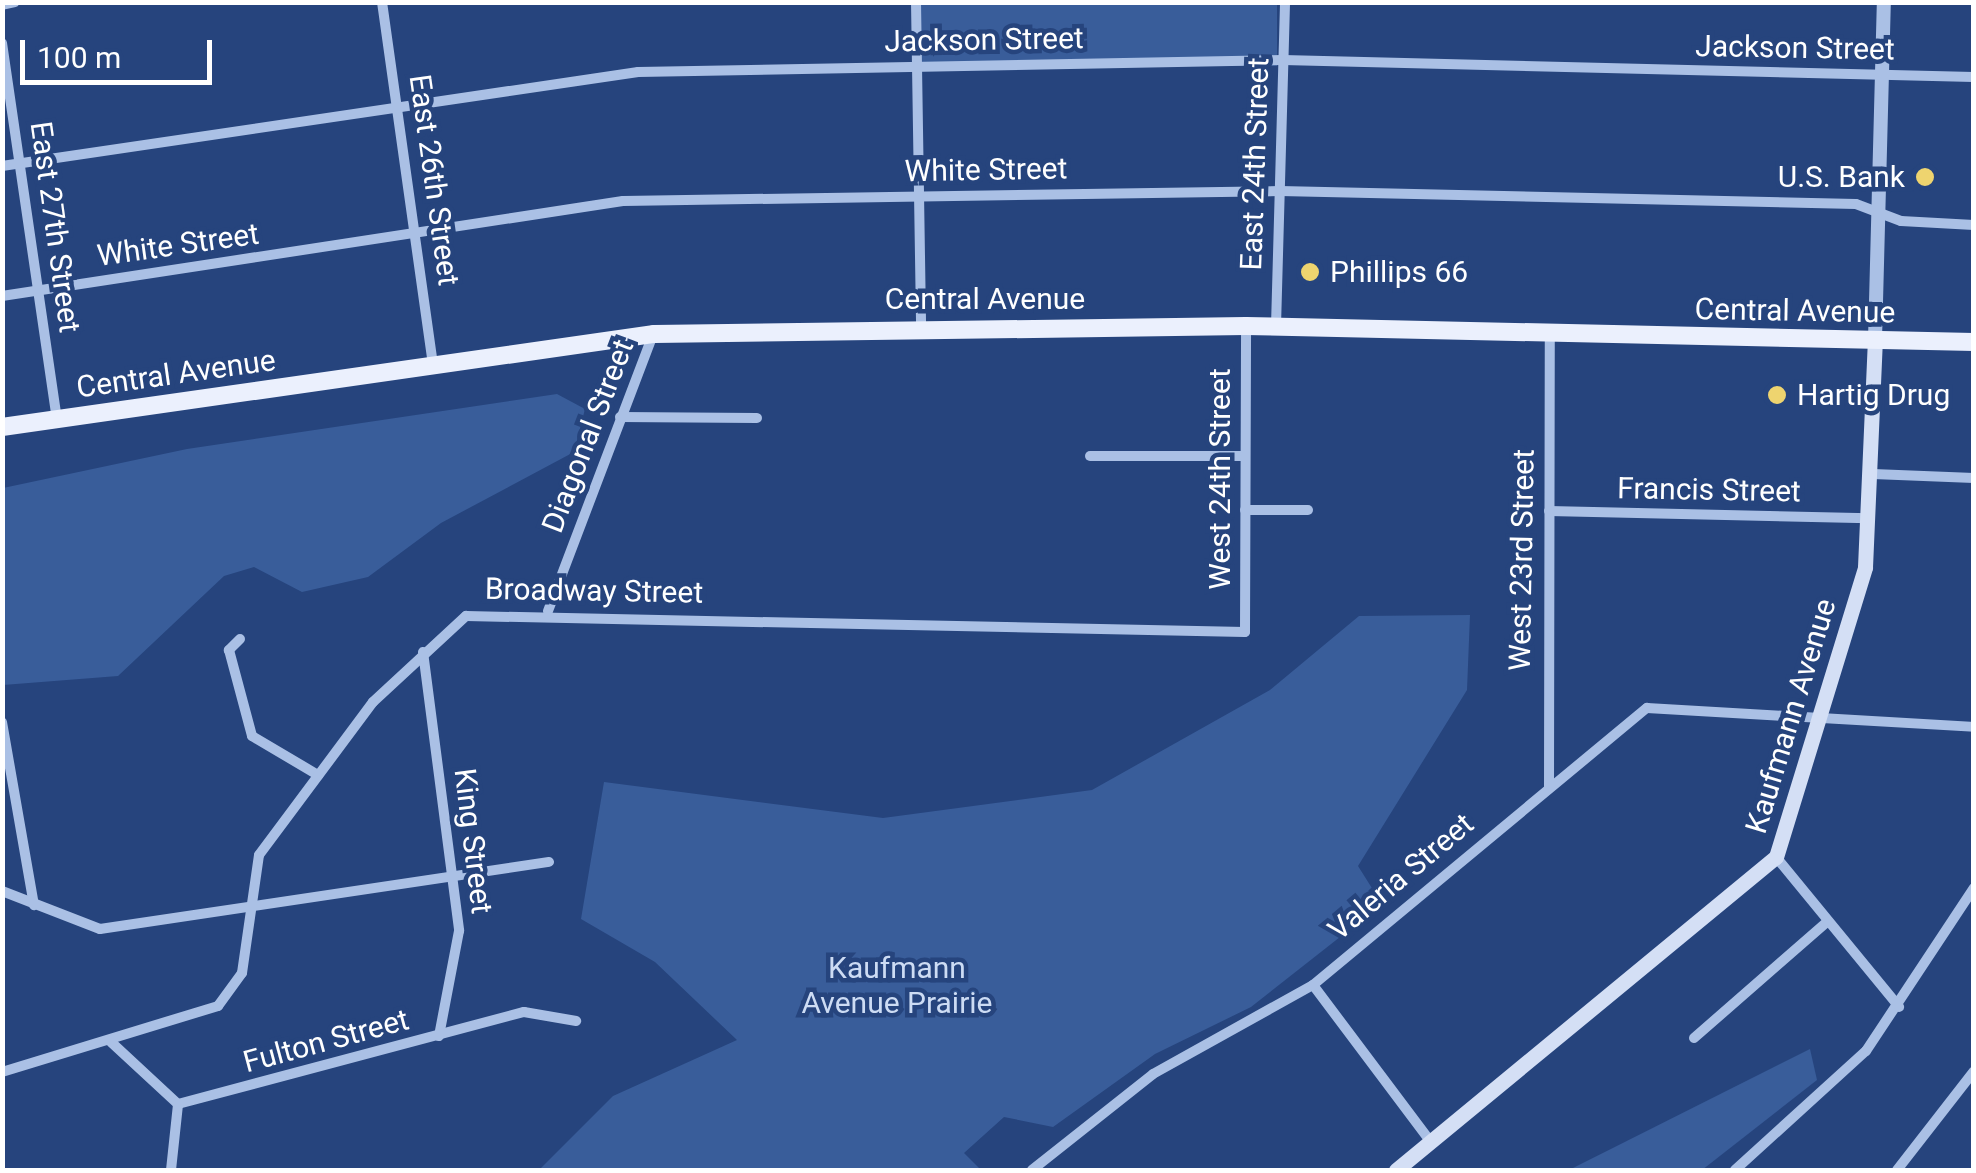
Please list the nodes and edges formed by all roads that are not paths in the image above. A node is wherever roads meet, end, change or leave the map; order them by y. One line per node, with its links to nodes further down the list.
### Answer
1 (15, 2): 6 (street)
2 (382, 2): 12 (street, East 26th Street)
3 (916, 2): 9 (street)
4 (1285, 2): 8 (street, East 24th Street)
5 (1884, 2): 10 (street)
6 (2, 4)
7 (2, 43): 13 (street, East 27th Street)
8 (1283, 60): 9 (street, Jackson Street); 10 (street, Jackson Street); 15 (street, East 24th Street)
9 (916, 66): 12 (street, Jackson Street); 16 (street)
10 (1880, 74): 11 (street, Jackson Street); 17 (street)
11 (1974, 77)
12 (400, 106): 13 (street, Jackson Street); 19 (street, East 26th Street)
13 (21, 164): 14 (street, Jackson Street); 20 (street, East 27th Street)
14 (2, 166)
15 (1280, 191): 16 (street, White Street); 17 (street, White Street); 24 (street, East 24th Street)
16 (918, 196): 19 (street, White Street); 22 (street)
17 (1877, 211): 18 (street, White Street); 27 (street)
18 (1974, 225)
19 (418, 236): 20 (street, White Street); 29 (street, East 26th Street)
20 (39, 290): 21 (street, White Street); 32 (street, East 27th Street)
21 (2, 296)
22 (921, 326): 23 (main road, Central Avenue); 26 (main road, Central Avenue)
23 (1246, 326): 24 (main road, Central Avenue); 35 (street, West 24th Street)
24 (1276, 326): 25 (main road, Central Avenue)
25 (1550, 333): 27 (main road, Central Avenue); 40 (street, West 23rd Street)
26 (654, 334): 29 (main road, Central Avenue); 30 (street, Diagonal Street)
27 (1876, 340): 28 (main road, Central Avenue); 36 (main road, Kaufmann Avenue)
28 (1974, 342)
29 (434, 365): 32 (main road, Central Avenue)
30 (620, 418): 31 (street); 42 (street, Diagonal Street)
31 (756, 418)
32 (57, 419): 33 (main road, Central Avenue)
33 (2, 428)
34 (1090, 456): 35 (street)
35 (1244, 456): 38 (street, West 24th Street)
36 (1872, 474): 37 (street); 41 (main road, Kaufmann Avenue)
37 (1974, 478)
38 (1245, 510): 39 (street); 43 (street, West 24th Street)
39 (1308, 510)
40 (1549, 511): 41 (street, Francis Street); 50 (street, West 23rd Street)
41 (1868, 518): 47 (main road, Kaufmann Avenue)
42 (548, 612): 43 (street, Broadway Street); 45 (street, Broadway Street)
43 (1245, 632)
44 (240, 639): 49 (street)
45 (422, 652): 49 (street, Broadway Street); 53 (street, King Street)
46 (2, 722): 57 (street)
47 (1822, 724): 48 (street, Valeria Street); 50 (street, Valeria Street); 51 (main road, Kaufmann Avenue)
48 (1974, 727)
49 (318, 774): 56 (street, Broadway Street)
50 (1549, 787): 59 (street, Valeria Street)
51 (1776, 857): 58 (street); 68 (main road, Kaufmann Avenue)
52 (549, 862): 53 (street)
53 (454, 871): 56 (street); 62 (street, King Street)
54 (1974, 888): 60 (street)
55 (2, 891): 57 (street)
56 (248, 904): 57 (street); 64 (street, Broadway Street)
57 (34, 905)
58 (1827, 922): 60 (street); 63 (street)
59 (1313, 984): 68 (street); 70 (street, Valeria Street)
60 (1899, 1007): 72 (street)
61 (576, 1021): 62 (street, Fulton Street)
62 (440, 1036): 67 (street, Fulton Street)
63 (1694, 1038)
64 (112, 1042): 66 (street, Broadway Street); 67 (street)
65 (1974, 1070): 73 (street)
66 (2, 1072)
67 (178, 1104): 69 (street)
68 (1431, 1142): 71 (main road, Kaufmann Avenue)
69 (171, 1170)
70 (1032, 1170)
71 (1396, 1170)
72 (1735, 1170)
73 (1897, 1170)

